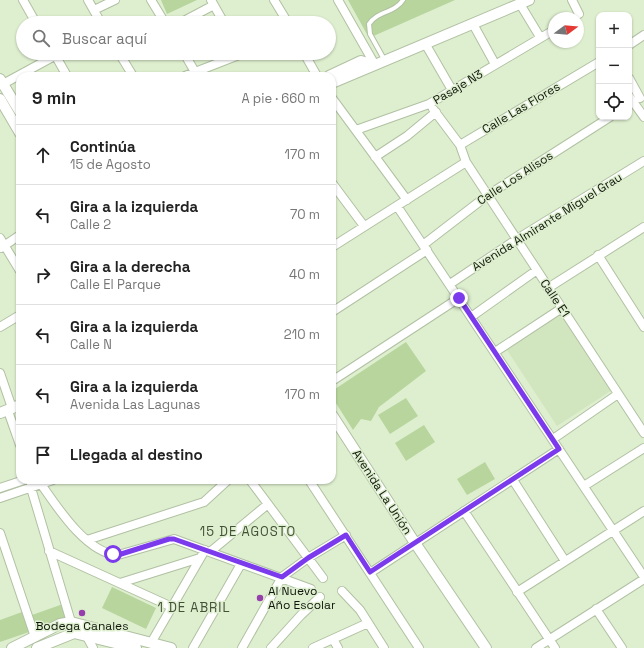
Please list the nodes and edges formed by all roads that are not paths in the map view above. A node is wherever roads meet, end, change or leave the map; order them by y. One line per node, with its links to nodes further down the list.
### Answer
1 (22, 0): 13 (street)
2 (88, 0): 11 (street)
3 (115, 0): 11 (street)
4 (151, 0): 15 (street)
5 (274, 0): 18 (street)
6 (338, 0): 31 (street)
7 (403, 0): 31 (lane)
8 (572, 0): 12 (street)
9 (525, 2): 19 (street); 22 (street)
10 (213, 3): 16 (street); 17 (street)
11 (94, 10): 14 (street)
12 (578, 12)
13 (32, 16)
14 (97, 16)
15 (161, 16)
16 (192, 16)
17 (220, 16)
18 (284, 16)
19 (473, 24): 24 (street); 33 (street)
20 (548, 33): 22 (street, Pasaje N3)
21 (644, 35): 23 (street)
22 (540, 37): 33 (street, Pasaje N3)
23 (632, 43)
24 (426, 45): 31 (street); 44 (street)
25 (44, 60): 34 (street)
26 (59, 60): 35 (street)
27 (123, 60): 36 (street)
28 (188, 60): 37 (street)
29 (225, 60): 37 (street)
30 (308, 60): 38 (street)
31 (380, 63): 39 (street); 42 (street)
32 (596, 63): 55 (street, Calle Las Flores)
33 (496, 64): 44 (street, Pasaje N3)
34 (21, 72)
35 (65, 72)
36 (131, 72)
37 (195, 72)
38 (315, 72)
39 (336, 73)
40 (16, 75): 41 (street)
41 (2, 82): 49 (street)
42 (336, 82)
43 (631, 84): 46 (street)
44 (452, 90): 48 (street, Pasaje N3)
45 (0, 99): 53 (street)
46 (635, 99): 51 (street)
47 (336, 103): 54 (street)
48 (429, 104): 50 (street); 54 (street, Pasaje N3)
49 (16, 105)
50 (436, 112): 55 (street); 56 (street)
51 (644, 117)
52 (605, 120): 60 (street, Calle Los Alisos)
53 (16, 126)
54 (356, 130): 56 (street)
55 (460, 145): 58 (street)
56 (375, 157): 61 (street)
57 (644, 161): 67 (street, Avenida Almirante Miguel Grau)
58 (466, 162): 60 (street, Calle E1); 61 (street)
59 (336, 188): 63 (street)
60 (488, 195): 67 (street, Calle E1); 70 (street, Calle Los Alisos)
61 (407, 200): 62 (street)
62 (398, 206): 63 (street); 70 (street)
63 (364, 226): 68 (street)
64 (644, 227): 71 (street)
65 (0, 238): 69 (street)
66 (16, 238): 69 (street)
67 (517, 239): 73 (street, Calle E1); 74 (street, Avenida Almirante Miguel Grau)
68 (336, 244)
69 (2, 247): 72 (street)
70 (425, 247): 74 (street); 78 (street, Calle Los Alisos)
71 (598, 255): 75 (street); 82 (street)
72 (16, 266)
73 (537, 270): 75 (street, Calle E1); 80 (street)
74 (450, 284): 76 (street)
75 (548, 288): 77 (street, Calle E1)
76 (459, 298): 80 (street); 85 (street)
77 (562, 308): 83 (street); 86 (street, Calle E1)
78 (336, 309)
79 (16, 317): 81 (street)
80 (471, 317): 83 (street)
81 (0, 327)
82 (644, 327)
83 (495, 352): 91 (street)
84 (0, 373): 87 (street)
85 (336, 378)
86 (618, 394): 90 (street, Calle E1); 91 (street)
87 (10, 409): 89 (street)
88 (336, 423): 111 (street, Avenida La Unión)
89 (16, 431)
90 (644, 433)
91 (553, 439): 93 (street)
92 (644, 448): 101 (street)
93 (559, 449): 94 (street); 101 (street)
94 (512, 480): 105 (street); 116 (street)
95 (16, 483): 102 (street)
96 (31, 484): 103 (street); 112 (street)
97 (39, 484): 110 (street)
98 (224, 484): 110 (street)
99 (253, 484): 104 (street)
100 (313, 484): 109 (street)
101 (584, 486): 107 (street)
102 (0, 488)
103 (0, 498)
104 (268, 504): 113 (street); 115 (street)
105 (464, 511): 111 (street); 125 (street)
106 (644, 511): 107 (street)
107 (613, 531): 116 (street); 121 (street)
108 (0, 533): 131 (street)
109 (346, 535): 115 (street); 118 (street)
110 (88, 540): 113 (street)
111 (415, 543): 118 (street); 147 (street, Avenida La Unión)
112 (50, 551): 122 (street); 129 (street)
113 (208, 551): 114 (street); 117 (street)
114 (200, 558): 122 (street); 127 (street)
115 (308, 558): 119 (street); 120 (street)
116 (565, 561): 125 (street)
117 (241, 564): 119 (street); 140 (street)
118 (370, 572): 146 (street)
119 (282, 577): 123 (street); 141 (street)
120 (323, 578)
121 (644, 578): 128 (street)
122 (120, 584): 127 (street)
123 (311, 589)
124 (342, 591): 130 (street)
125 (517, 592): 134 (street)
126 (320, 597): 142 (street)
127 (172, 607): 135 (street)
128 (596, 609): 134 (street); 150 (street)
129 (76, 623): 131 (street); 132 (street); 135 (street)
130 (368, 623): 133 (street); 145 (street)
131 (38, 635): 136 (street); 137 (street)
132 (86, 635): 135 (street); 136 (street); 138 (street)
133 (333, 639): 143 (street); 144 (street)
134 (549, 640): 148 (street); 149 (street)
135 (143, 645): 139 (street)
136 (44, 646)
137 (12, 648)
138 (93, 648)
139 (171, 648)
140 (193, 648)
141 (242, 648)
142 (271, 648)
143 (313, 648)
144 (338, 648)
145 (384, 648)
146 (419, 648)
147 (486, 648)
148 (536, 648)
149 (555, 648)
150 (622, 648)

